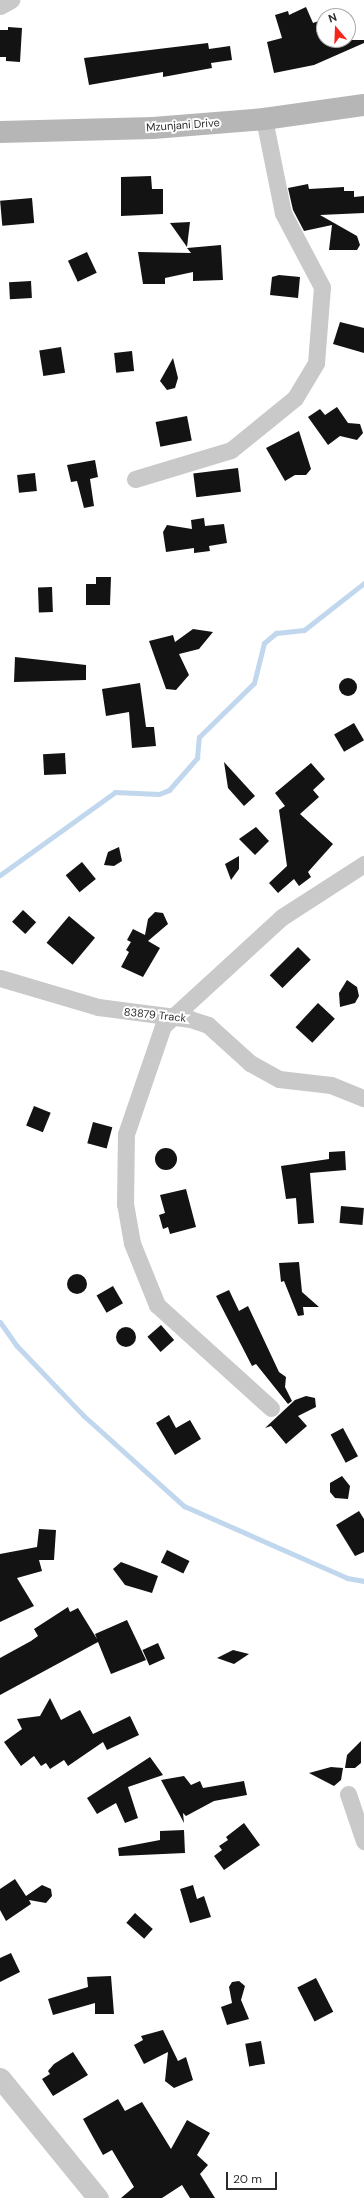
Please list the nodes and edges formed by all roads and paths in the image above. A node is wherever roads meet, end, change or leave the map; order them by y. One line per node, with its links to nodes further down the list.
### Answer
1 (11, 0): 2 (street)
2 (0, 6)
3 (364, 105): 4 (main road, Mzunjani Drive)
4 (264, 119): 5 (main road, Mzunjani Drive); 6 (street)
5 (0, 132)
6 (135, 479)
7 (364, 864): 9 (street)
8 (0, 978): 9 (street, 83879 Track)
9 (172, 1018): 10 (street, 83879 Track); 11 (street)
10 (364, 1098)
11 (271, 1408)
12 (348, 1794): 13 (street)
13 (364, 1841)
14 (0, 2078): 15 (street)
15 (98, 2198)

